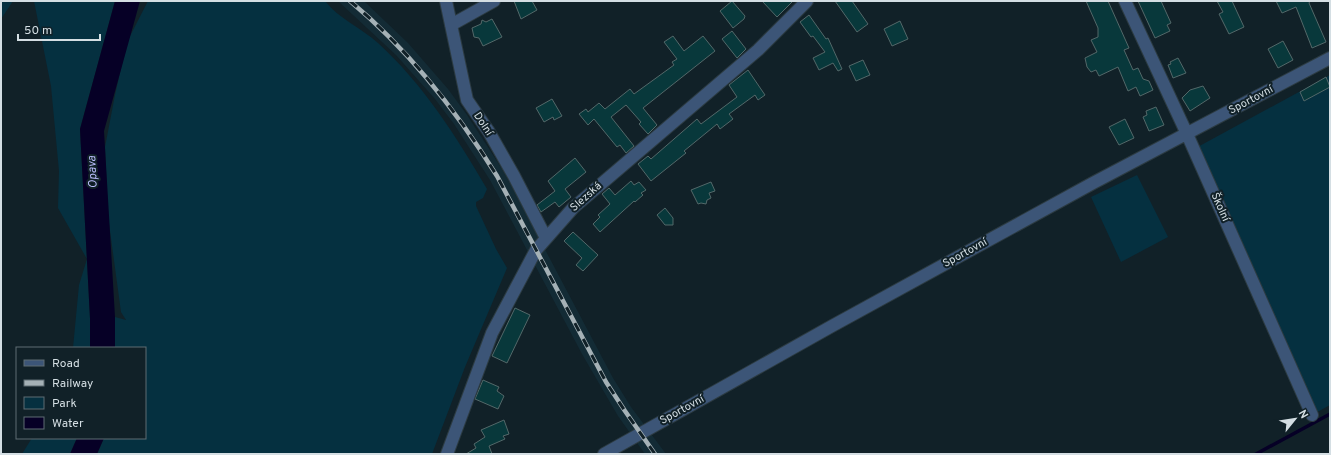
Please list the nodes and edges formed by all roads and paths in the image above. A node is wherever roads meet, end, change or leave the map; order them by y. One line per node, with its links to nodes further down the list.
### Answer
1 (446, 1): 5 (street, Dolní)
2 (494, 1): 5 (street)
3 (807, 1): 8 (street, Slezská)
4 (1125, 1): 7 (street, Školní)
5 (451, 25): 8 (street, Dolní)
6 (1330, 58): 7 (street, Sportovní)
7 (1187, 134): 9 (street, Školní); 11 (street, Sportovní)
8 (546, 238): 10 (street, Slezská)
9 (1312, 415)
10 (447, 454)
11 (604, 454)

